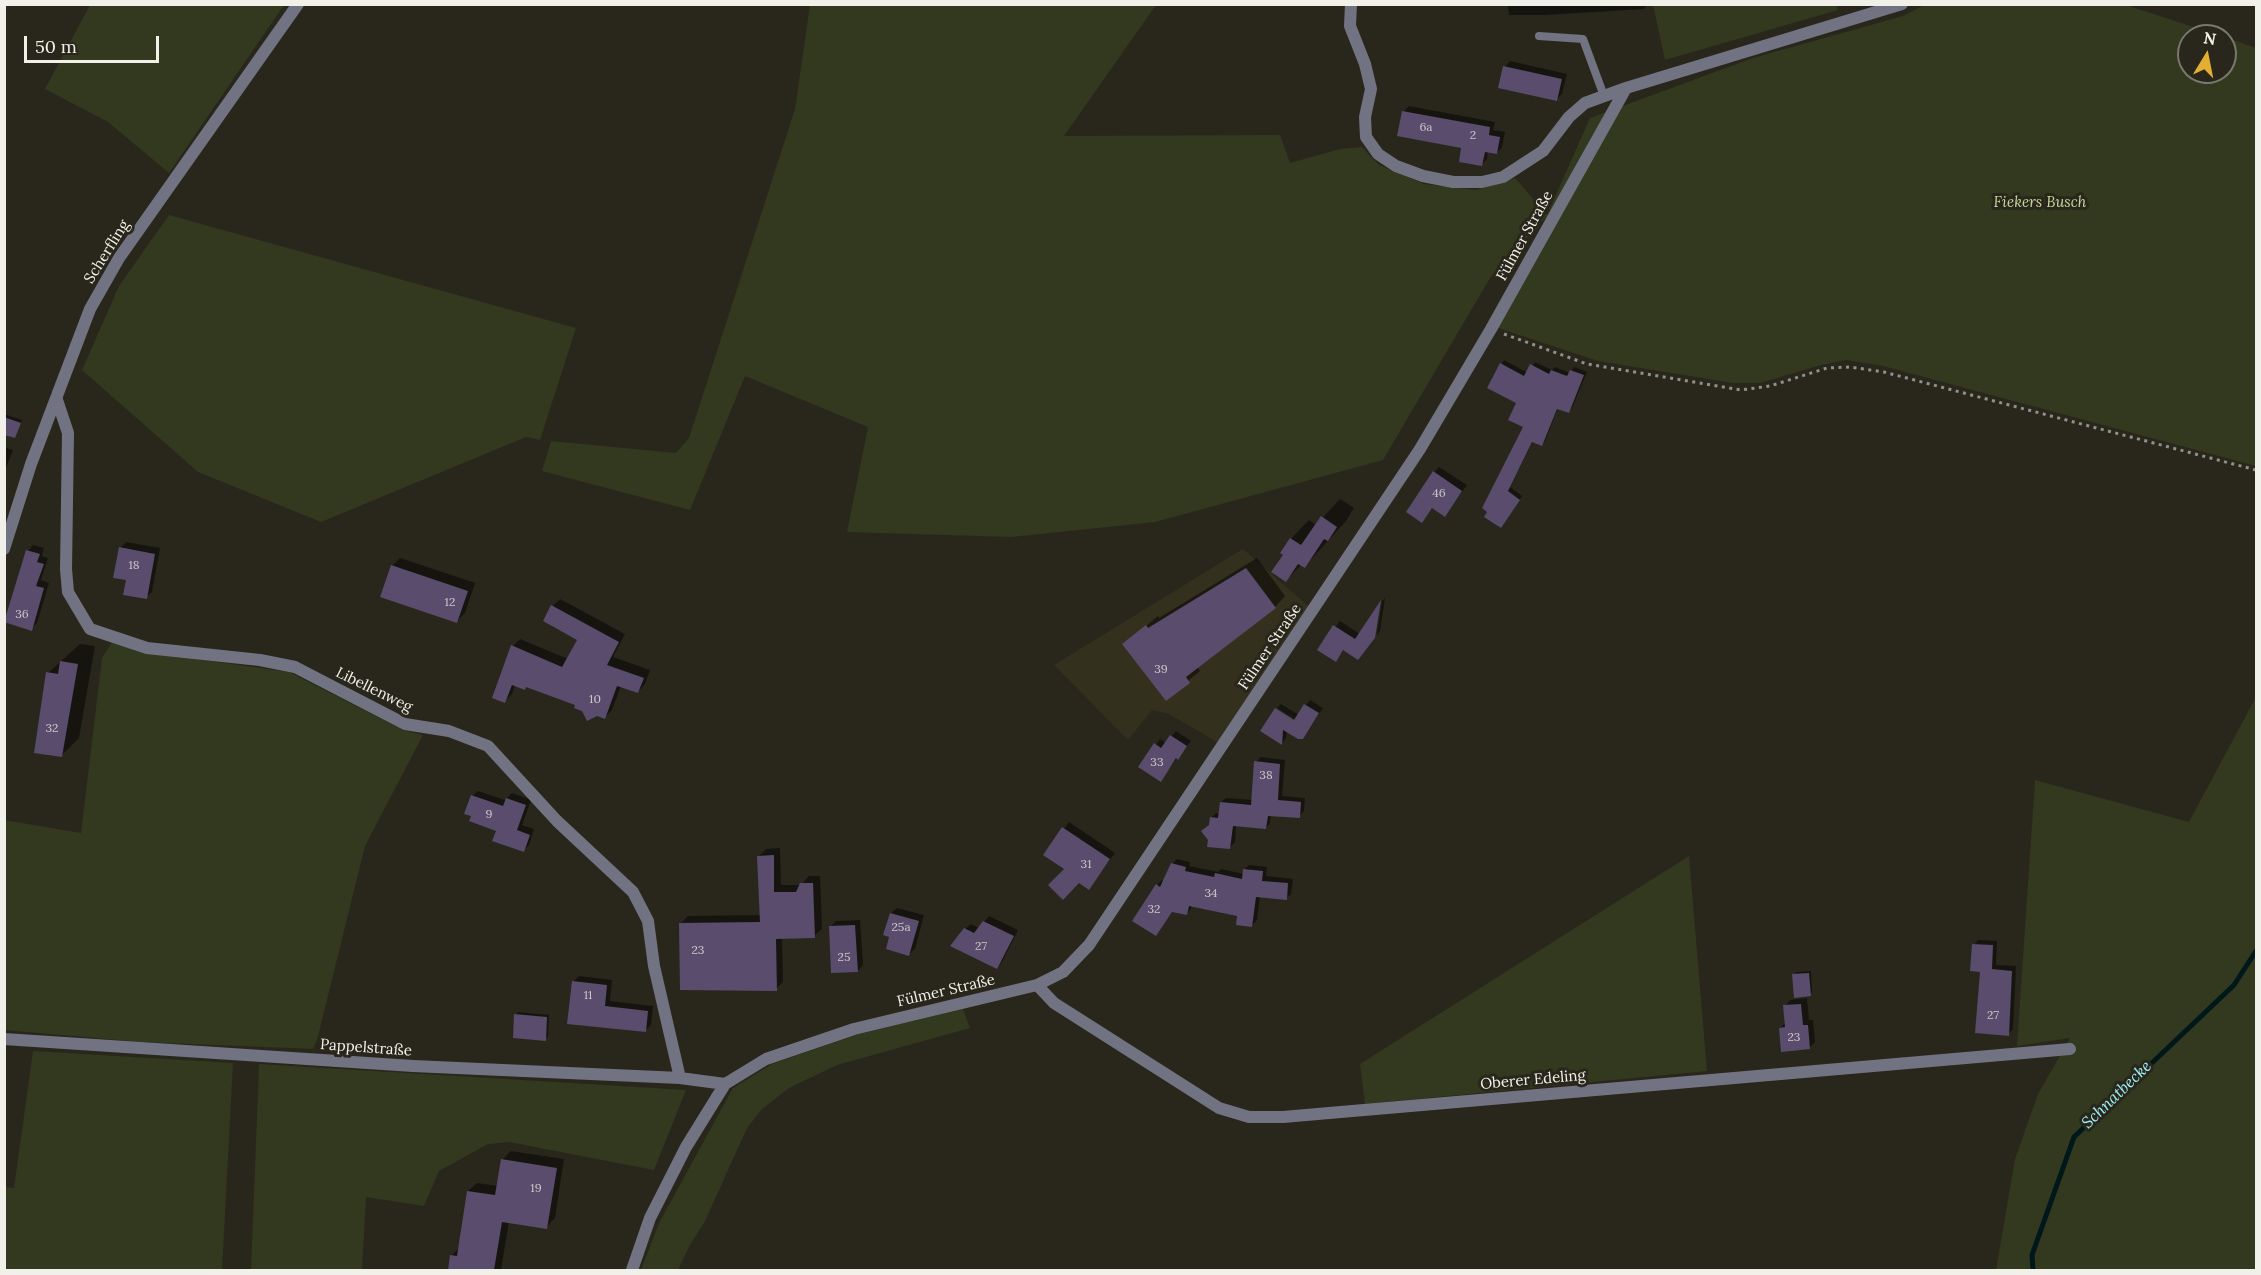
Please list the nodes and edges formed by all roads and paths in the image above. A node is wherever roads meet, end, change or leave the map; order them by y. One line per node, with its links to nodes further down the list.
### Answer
1 (298, 4): 8 (street, Scherfling)
2 (1351, 4): 6 (street)
3 (1902, 4): 5 (street)
4 (1539, 36): 6 (lane)
5 (1626, 88): 6 (street); 7 (street, Fülmer Straße)
6 (1604, 96)
7 (1491, 329): 9 (path); 11 (street, Fülmer Straße)
8 (57, 400): 10 (street, Scherfling); 14 (street, Libellenweg)
9 (2256, 470)
10 (4, 549)
11 (1037, 985): 13 (street, Oberer Edeling); 15 (street, Fülmer Straße)
12 (4, 1039): 14 (street, Pappelstraße)
13 (2070, 1049)
14 (680, 1078): 15 (street, Pappelstraße)
15 (725, 1084): 16 (street, Fülmer Straße)
16 (632, 1270)

